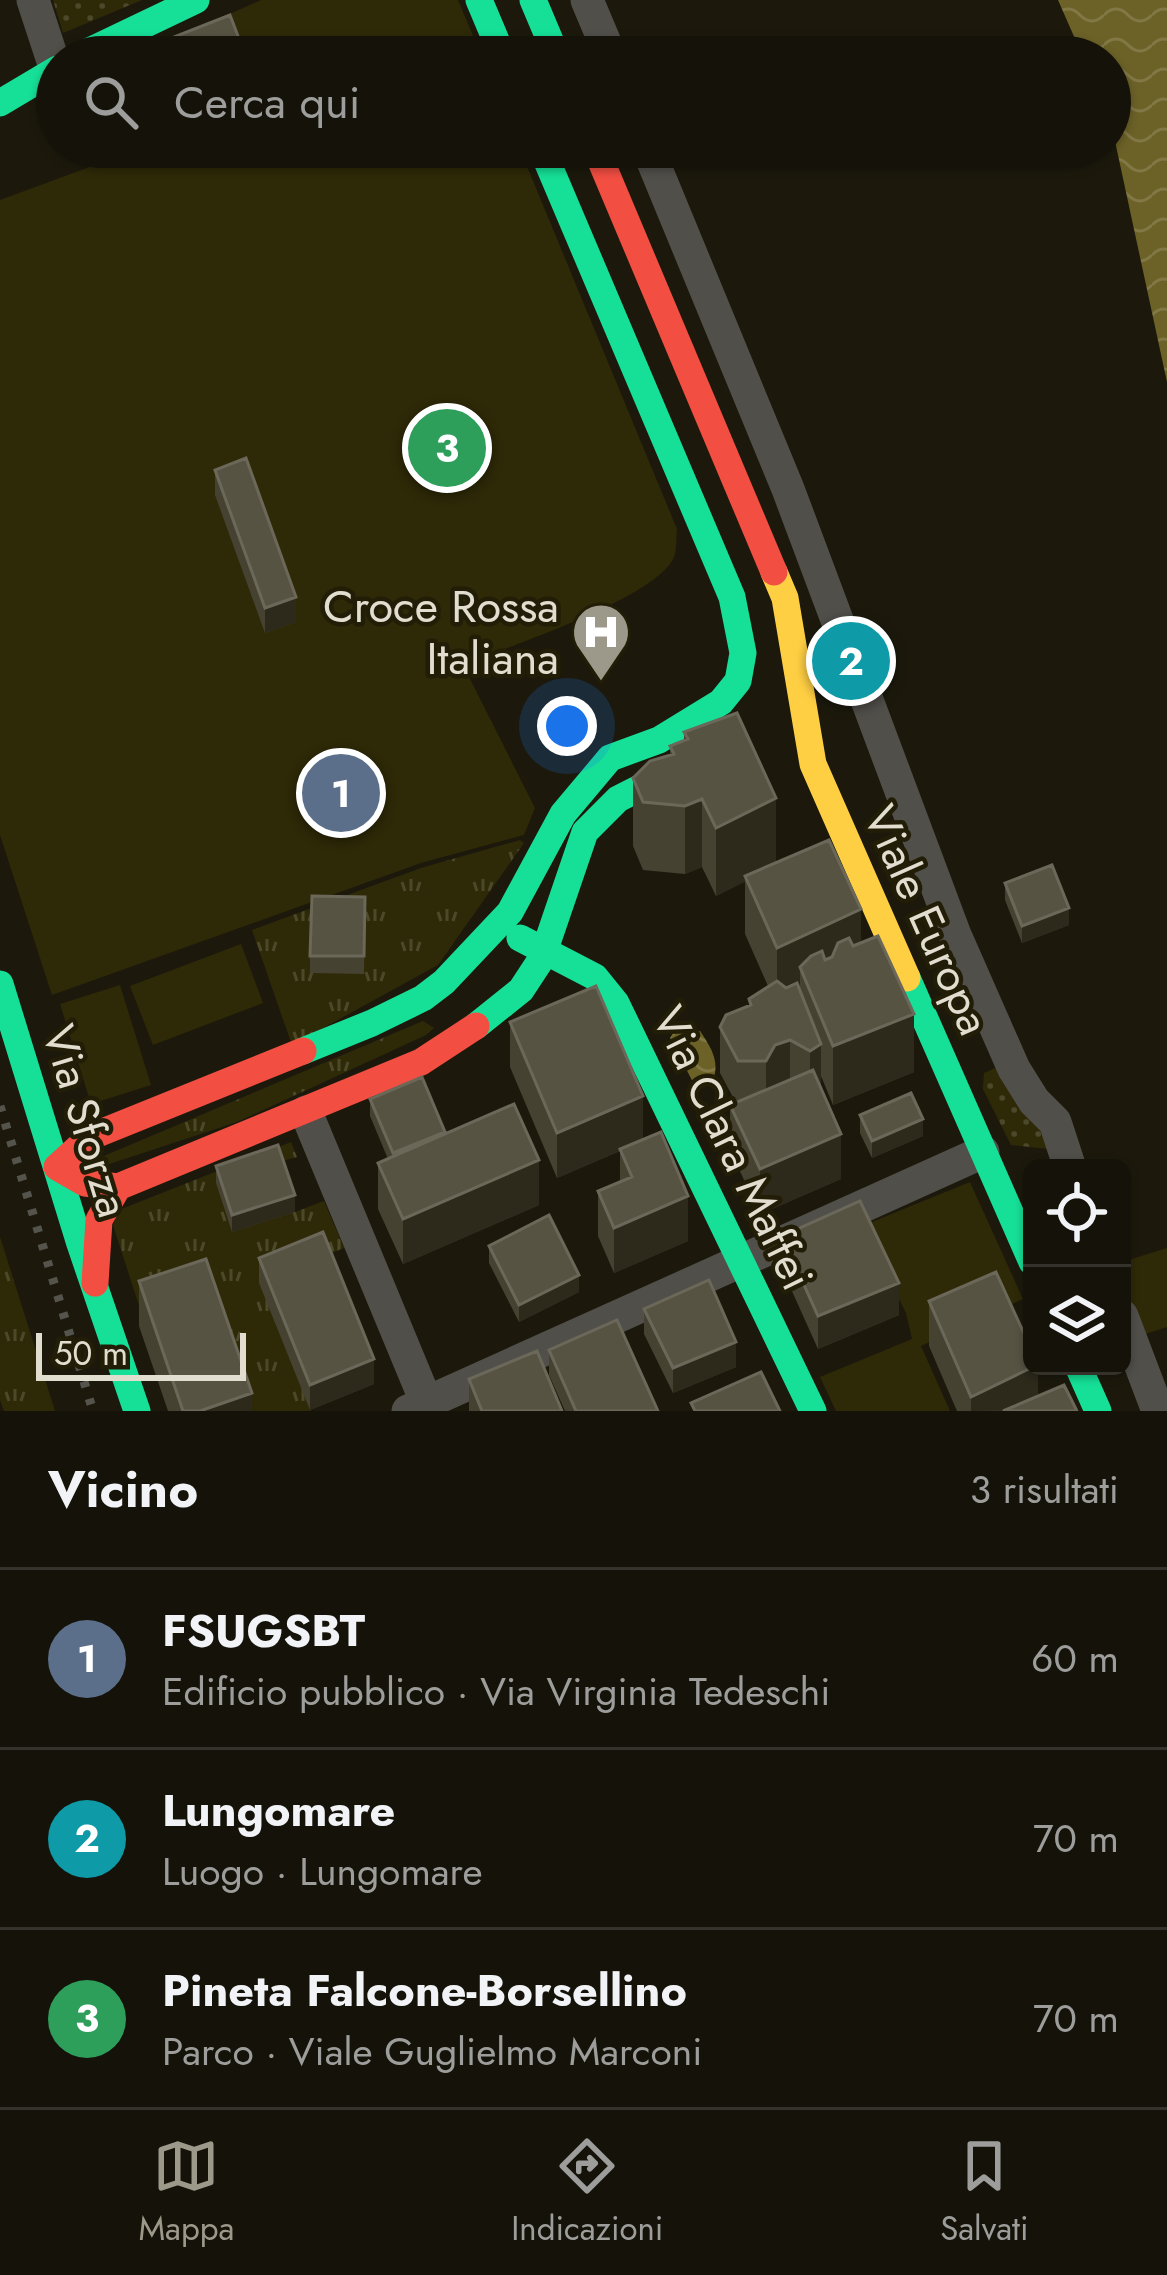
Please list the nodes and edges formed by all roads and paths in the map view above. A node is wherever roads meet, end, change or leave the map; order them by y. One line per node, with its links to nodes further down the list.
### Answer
1 (33, 0): 6 (street)
2 (196, 0): 7 (street)
3 (478, 0): 8 (street)
4 (532, 0): 9 (street)
5 (587, 0): 10 (street)
6 (45, 36)
7 (121, 36)
8 (494, 36)
9 (548, 36)
10 (602, 36)
11 (36, 81): 12 (street)
12 (0, 103)
13 (551, 168): 19 (street)
14 (604, 168): 16 (street, Viale Europa)
15 (656, 168): 25 (street)
16 (758, 534): 17 (street); 24 (street, Viale Europa)
17 (746, 717)
18 (714, 749): 20 (street)
19 (510, 909): 20 (street); 21 (street, Via Clara Maffei); 26 (street)
20 (557, 921): 21 (street)
21 (545, 951): 23 (street); 29 (street, Via Clara Maffei)
22 (0, 984): 26 (street, Via Sforza)
23 (306, 1112): 27 (street); 33 (street)
24 (983, 1152): 28 (street, Viale Europa); 29 (street)
25 (1067, 1159)
26 (57, 1167): 27 (street); 30 (street, Via Sforza)
27 (118, 1187): 30 (street)
28 (1023, 1242)
29 (742, 1262): 33 (street); 35 (street, Via Clara Maffei)
30 (95, 1282): 34 (street, Via Sforza)
31 (1131, 1340): 37 (street)
32 (1082, 1375): 36 (street)
33 (422, 1409)
34 (137, 1411)
35 (814, 1411)
36 (1099, 1411)
37 (1158, 1411)

